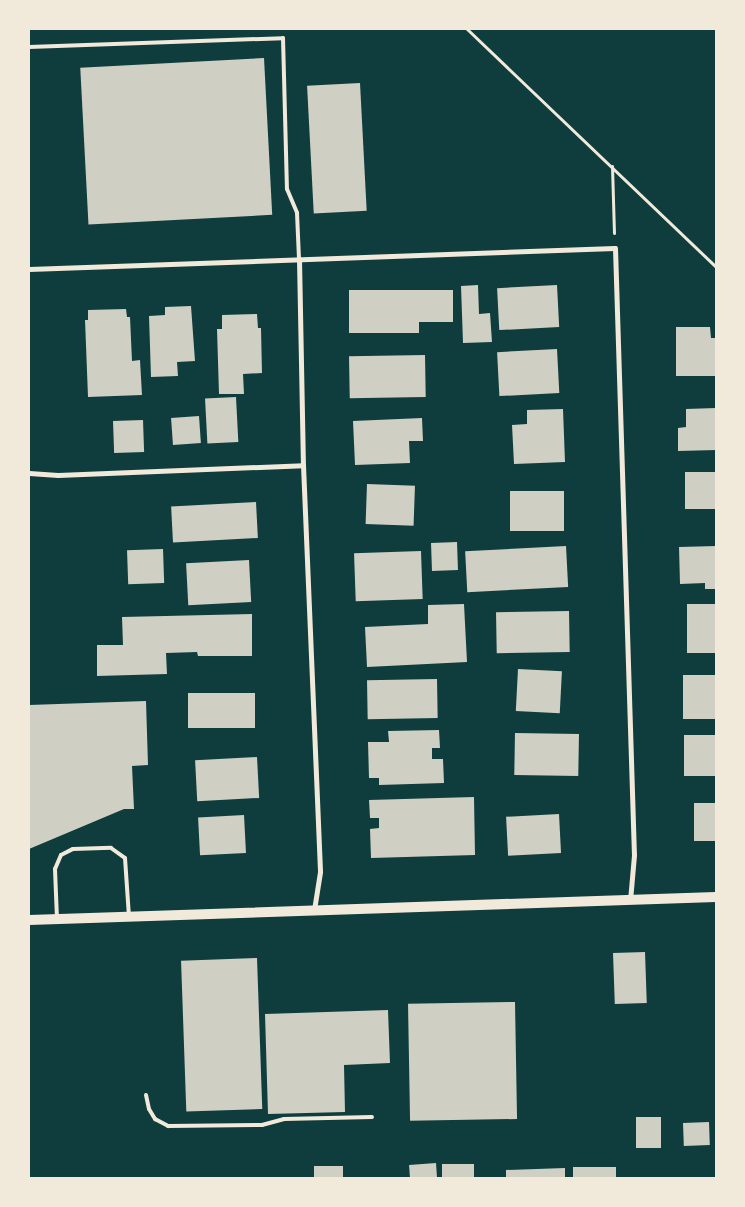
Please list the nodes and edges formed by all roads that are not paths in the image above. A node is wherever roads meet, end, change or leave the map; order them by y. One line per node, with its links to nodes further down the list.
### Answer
1 (29, 47): 2 (lane)
2 (298, 259): 3 (street); 4 (street); 7 (street)
3 (29, 269)
4 (303, 465): 5 (street); 8 (street)
5 (29, 473)
6 (716, 898): 7 (main road)
7 (630, 901): 8 (main road)
8 (314, 910): 9 (main road)
9 (129, 916): 10 (main road); 10 (lane)
10 (57, 919): 11 (main road)
11 (29, 920)
12 (146, 1095): 13 (lane)
13 (372, 1117)

